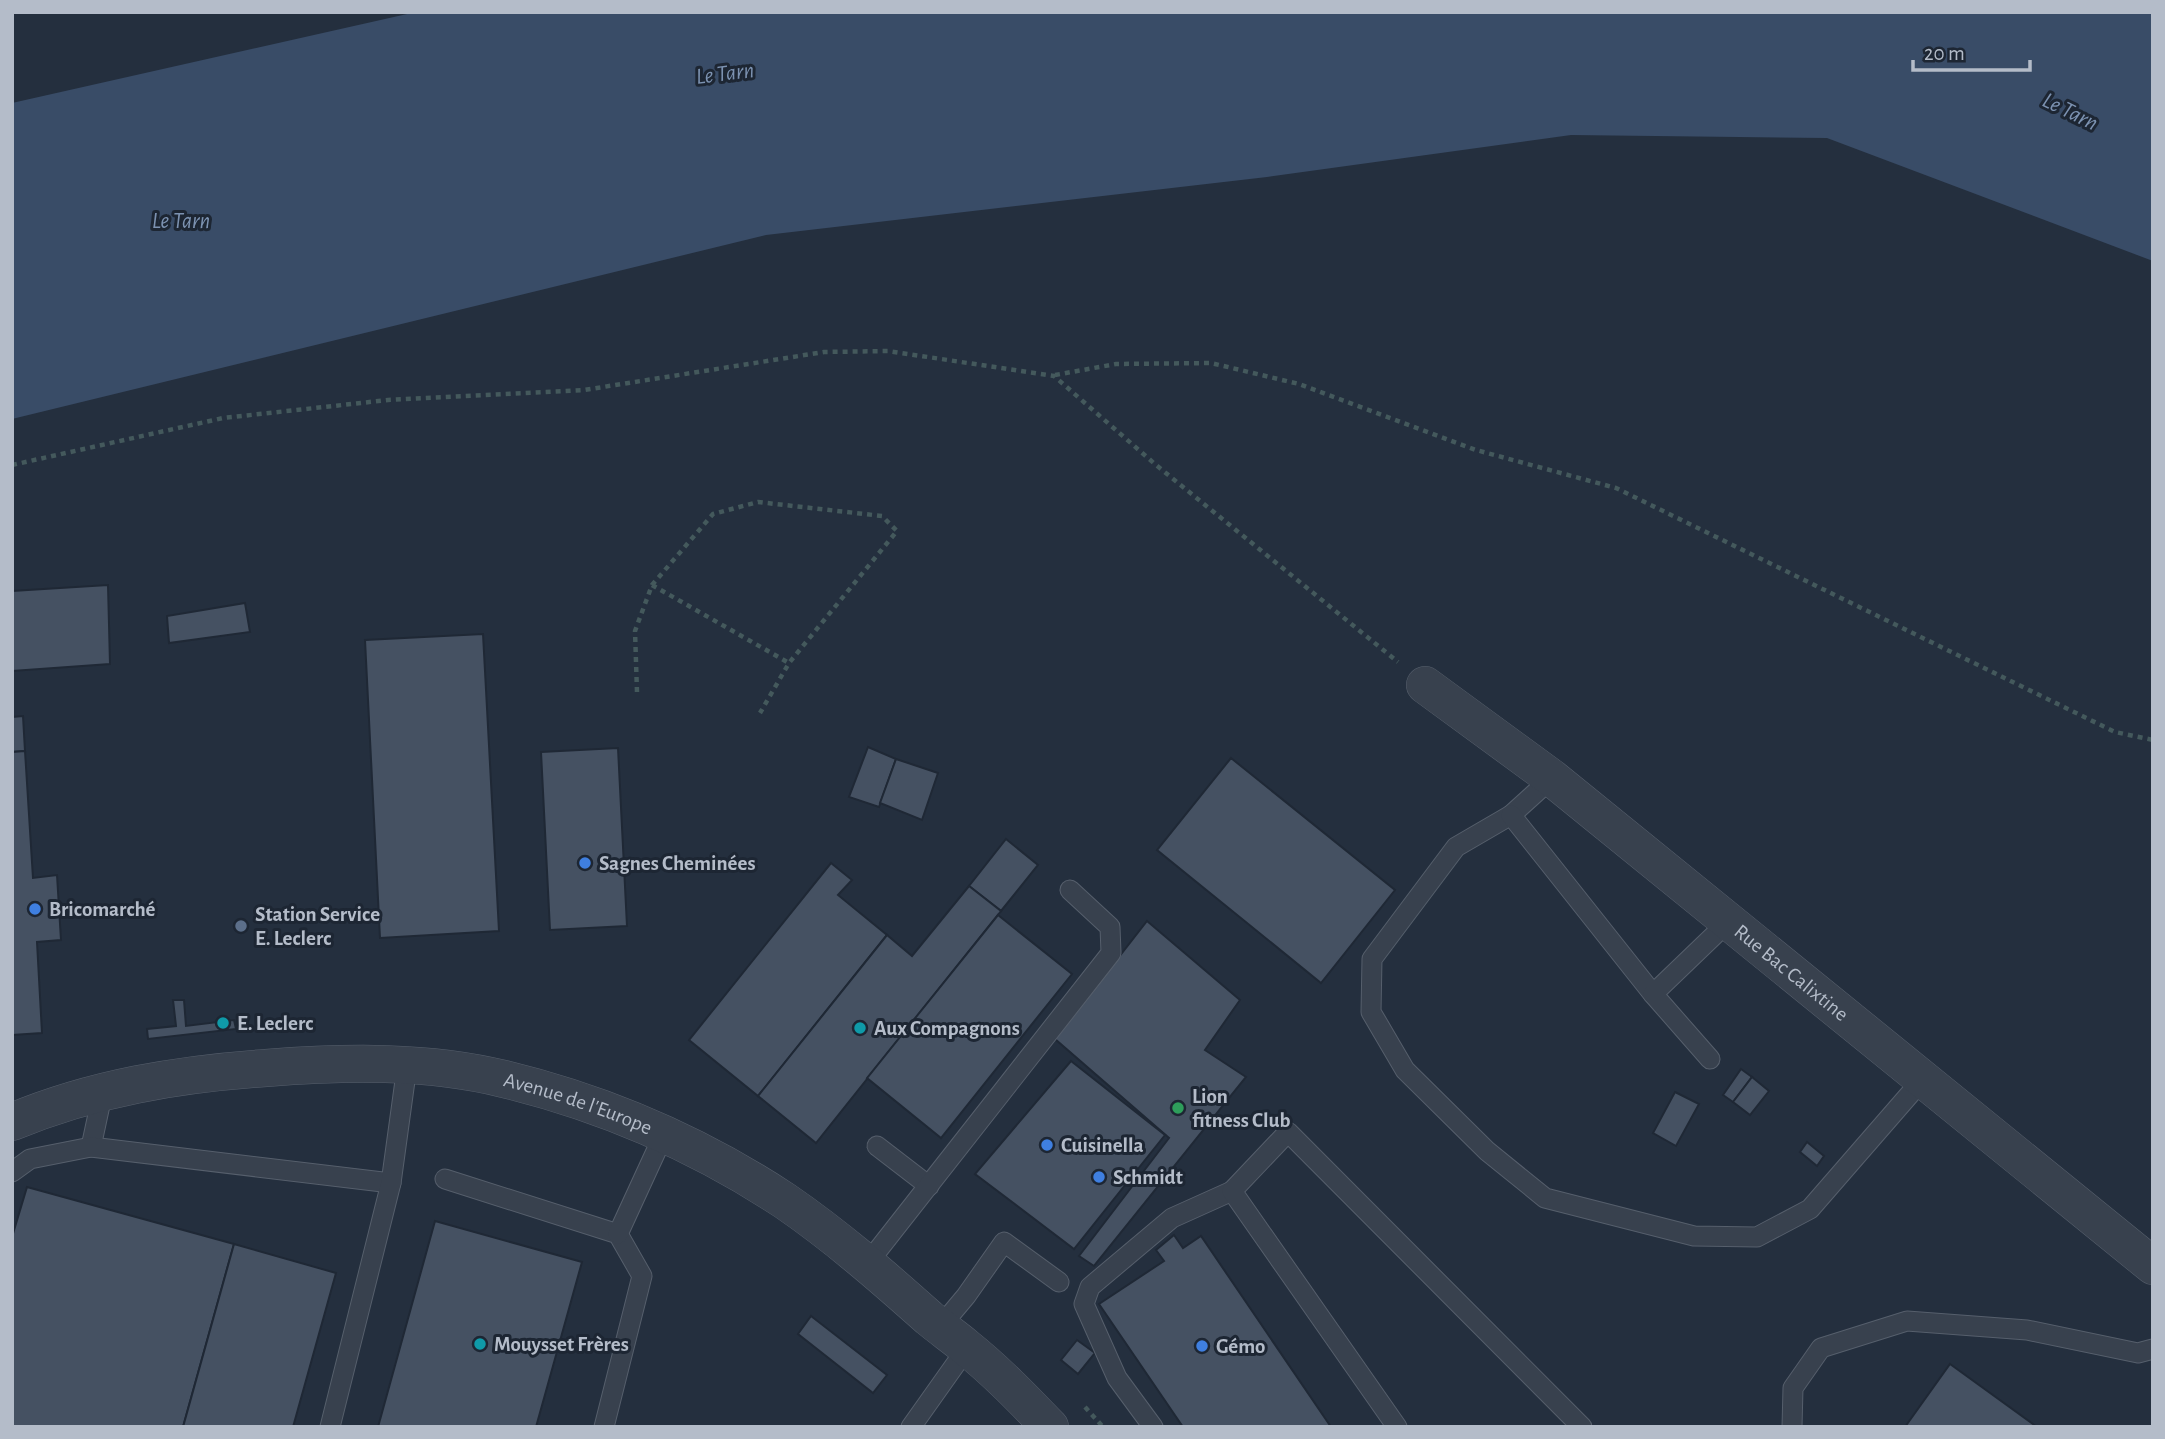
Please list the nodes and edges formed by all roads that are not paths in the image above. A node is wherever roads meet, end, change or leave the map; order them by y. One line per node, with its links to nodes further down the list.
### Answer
1 (1426, 685): 2 (street, Rue Bac Calixtine)
2 (1552, 778): 3 (lane); 5 (street, Rue Bac Calixtine)
3 (1511, 815): 6 (lane); 9 (lane)
4 (1070, 890): 18 (lane)
5 (1728, 921): 6 (lane); 9 (street, Rue Bac Calixtine)
6 (1653, 993): 7 (lane)
7 (1710, 1059)
8 (407, 1066): 10 (street, Avenue de l'Europe); 12 (street, Avenue de l'Europe); 17 (lane)
9 (1923, 1079): 22 (street, Rue Bac Calixtine)
10 (103, 1091): 11 (street, Avenue de l'Europe); 14 (lane)
11 (12, 1122)
12 (664, 1134): 20 (lane); 21 (street, Avenue de l'Europe)
13 (877, 1146): 18 (lane)
14 (91, 1147): 15 (lane); 17 (lane)
15 (12, 1172)
16 (445, 1179): 20 (lane)
17 (391, 1182): 26 (lane)
18 (929, 1186): 21 (lane)
19 (1232, 1191): 30 (lane); 31 (lane); 32 (lane)
20 (618, 1234): 27 (lane)
21 (867, 1264): 24 (street, Avenue de l'Europe)
22 (2153, 1266)
23 (1059, 1282): 24 (lane)
24 (953, 1337): 28 (lane); 29 (street, Avenue de l'Europe)
25 (2153, 1349): 33 (lane)
26 (330, 1427)
27 (604, 1427)
28 (911, 1427)
29 (1050, 1427)
30 (1153, 1427)
31 (1397, 1427)
32 (1583, 1427)
33 (1792, 1427)

